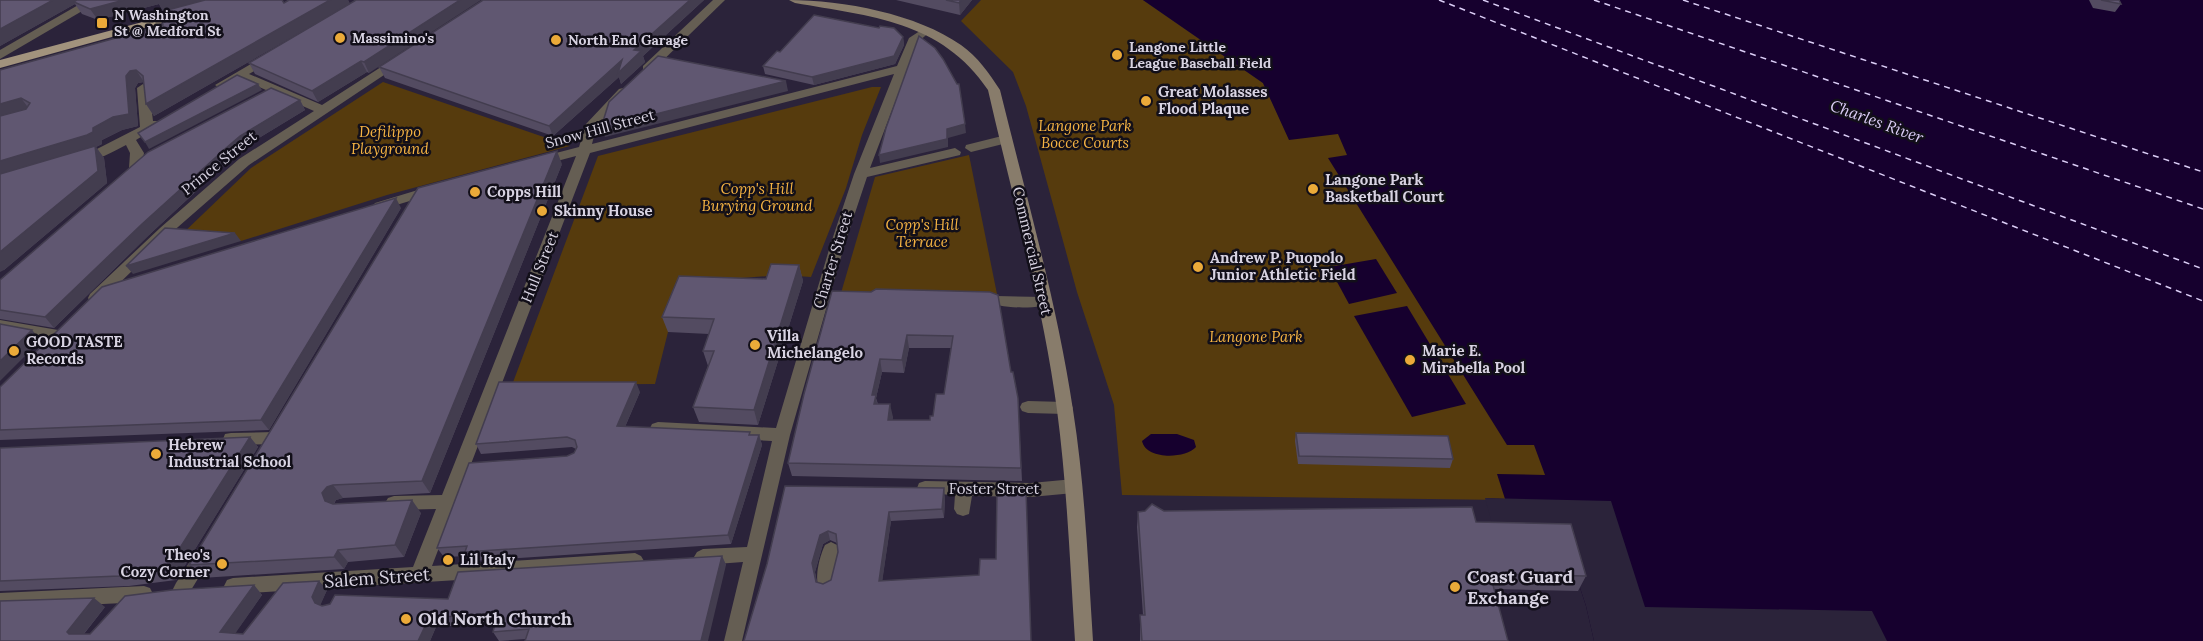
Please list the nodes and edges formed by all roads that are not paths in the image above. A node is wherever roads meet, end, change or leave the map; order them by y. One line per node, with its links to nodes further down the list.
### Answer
1 (95, 0): 8 (street)
2 (719, 0): 22 (street, Hull Street)
3 (795, 0): 5 (main road, Commercial Street)
4 (190, 12): 9 (main road)
5 (926, 30): 10 (street, Charter Street); 20 (main road, Commercial Street)
6 (280, 51): 11 (street)
7 (413, 52): 16 (street, Prince Street)
8 (0, 55)
9 (0, 64)
10 (902, 68): 15 (street, Snow Hill Street); 27 (street, Charter Street)
11 (240, 74): 14 (street); 16 (street)
12 (793, 85): 15 (street)
13 (143, 88): 18 (street)
14 (212, 90)
15 (812, 90): 22 (street, Snow Hill Street)
16 (322, 110): 33 (street, Prince Street)
17 (165, 118): 18 (street)
18 (147, 129): 19 (street)
19 (129, 139): 24 (street); 25 (street)
20 (1006, 139): 21 (street); 35 (main road, Commercial Street)
21 (971, 148)
22 (583, 150): 26 (street, Snow Hill Street); 46 (street, Hull Street)
23 (955, 152): 27 (street)
24 (151, 156)
25 (68, 162)
26 (533, 163)
27 (861, 174): 42 (street, Charter Street)
28 (442, 187): 29 (street)
29 (420, 193): 30 (street); 31 (street)
30 (367, 210)
31 (408, 213)
32 (129, 285): 33 (street)
33 (101, 292): 36 (street, Prince Street)
34 (996, 301): 35 (street)
35 (1044, 303): 40 (main road, Commercial Street)
36 (85, 309)
37 (0, 325): 38 (street)
38 (59, 335)
39 (1028, 407): 40 (street)
40 (1065, 408): 47 (main road, Commercial Street)
41 (658, 428): 42 (street)
42 (782, 435): 55 (street, Charter Street)
43 (214, 440): 44 (street)
44 (263, 457)
45 (484, 464): 46 (street)
46 (463, 465): 50 (street, Hull Street)
47 (1074, 486): 49 (street, Foster Street); 69 (main road, Commercial Street)
48 (907, 488): 49 (street, Foster Street)
49 (964, 489): 52 (street)
50 (446, 502): 51 (street); 58 (street, Hull Street)
51 (375, 504)
52 (963, 509)
53 (209, 545): 62 (street)
54 (831, 550): 60 (street)
55 (753, 554): 56 (street); 68 (street, Charter Street)
56 (688, 558)
57 (652, 560): 58 (street, Salem Street)
58 (419, 575): 59 (street, Salem Street)
59 (344, 580): 61 (street, Salem Street); 65 (street)
60 (825, 582)
61 (284, 584): 62 (street, Salem Street); 66 (street)
62 (182, 589): 63 (street, Salem Street)
63 (129, 596): 64 (street, Salem Street); 67 (street)
64 (0, 601)
65 (333, 602)
66 (267, 605)
67 (111, 616)
68 (733, 641)
69 (1084, 641)

